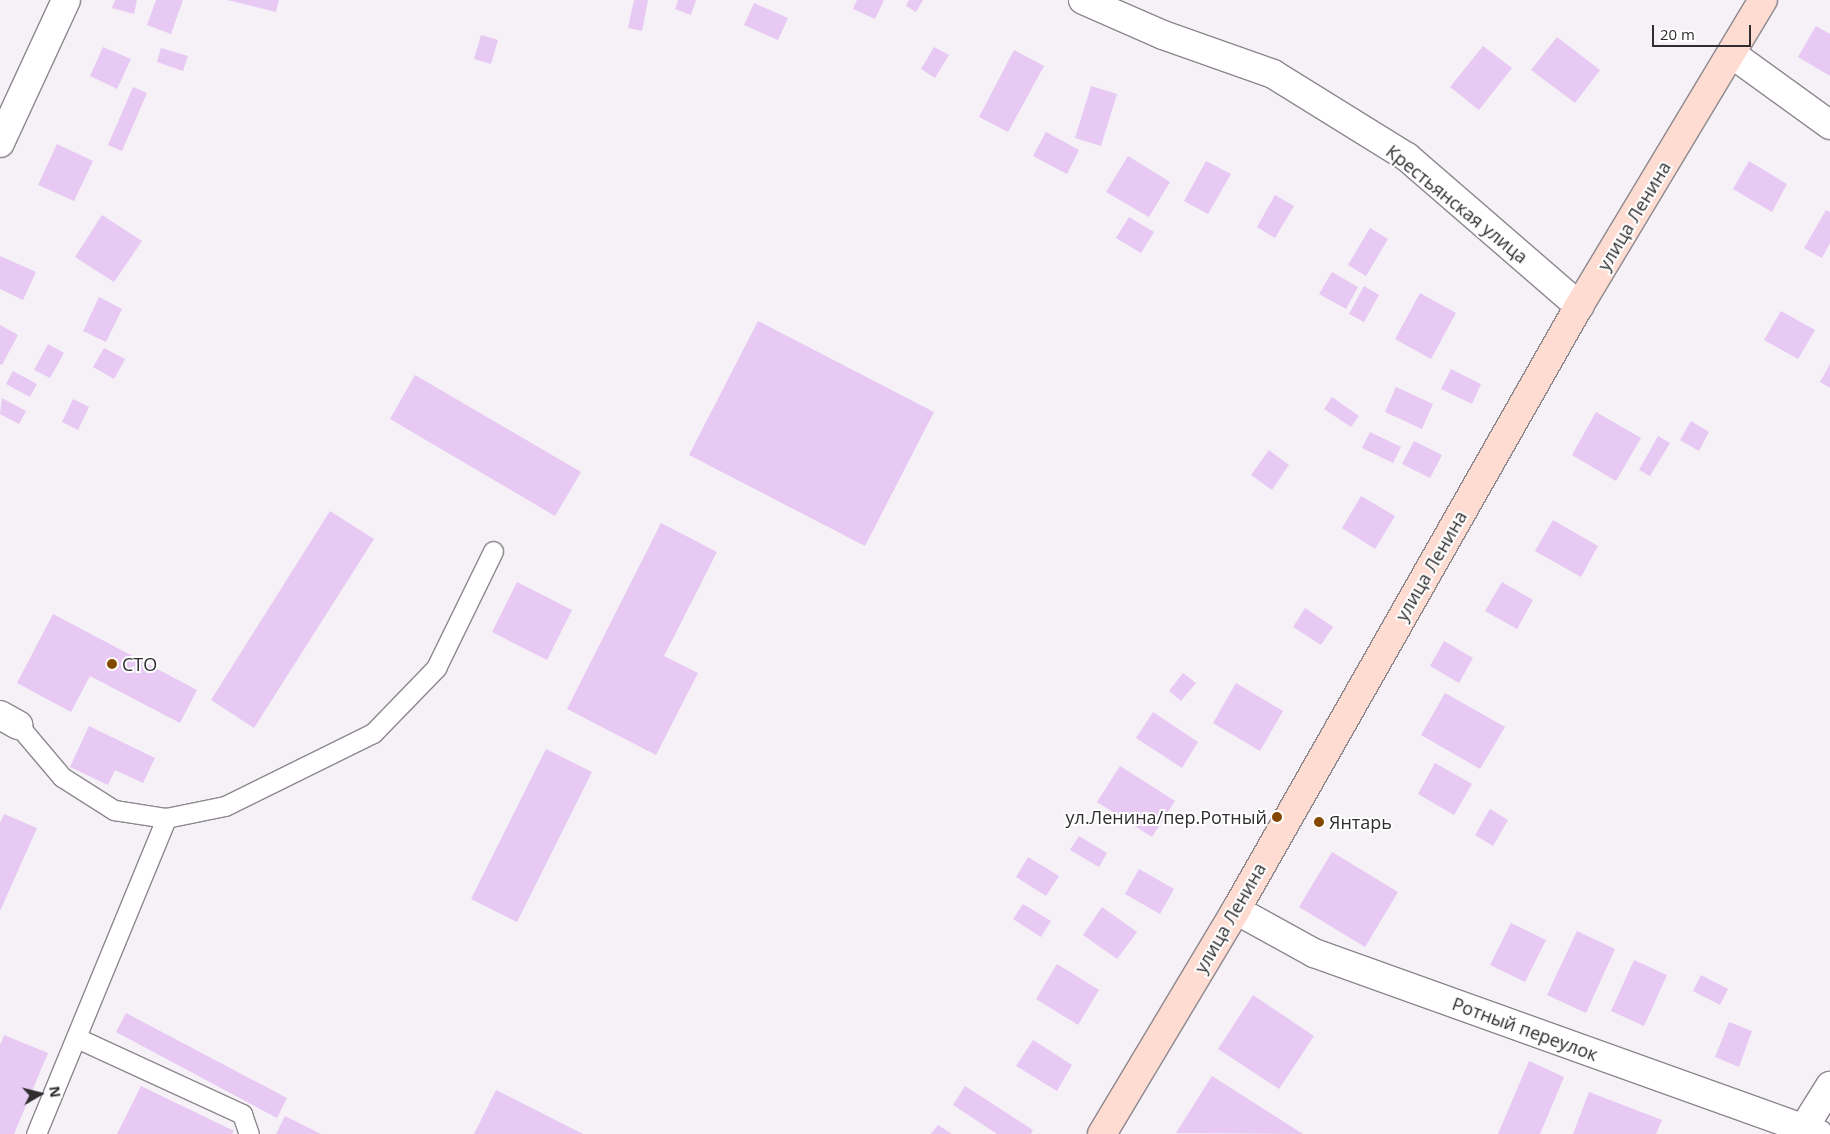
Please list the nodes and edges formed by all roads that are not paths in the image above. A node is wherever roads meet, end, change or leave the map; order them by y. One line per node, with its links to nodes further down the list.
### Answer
1 (66, 0): 6 (street)
2 (1083, 0): 7 (street, Крестьянская улица)
3 (1762, 0): 4 (main road, улица Ленина)
4 (1732, 54): 5 (street); 7 (main road, улица Ленина)
5 (1830, 125)
6 (0, 143)
7 (1579, 306): 11 (main road, улица Ленина)
8 (493, 551): 10 (lane)
9 (9, 720): 10 (lane)
10 (166, 818): 12 (lane)
11 (1236, 910): 14 (street, Ротный переулок); 17 (main road, улица Ленина)
12 (77, 1038): 15 (lane); 16 (lane)
13 (1830, 1086): 14 (street)
14 (1808, 1132)
15 (36, 1134)
16 (249, 1134)
17 (1102, 1134)

